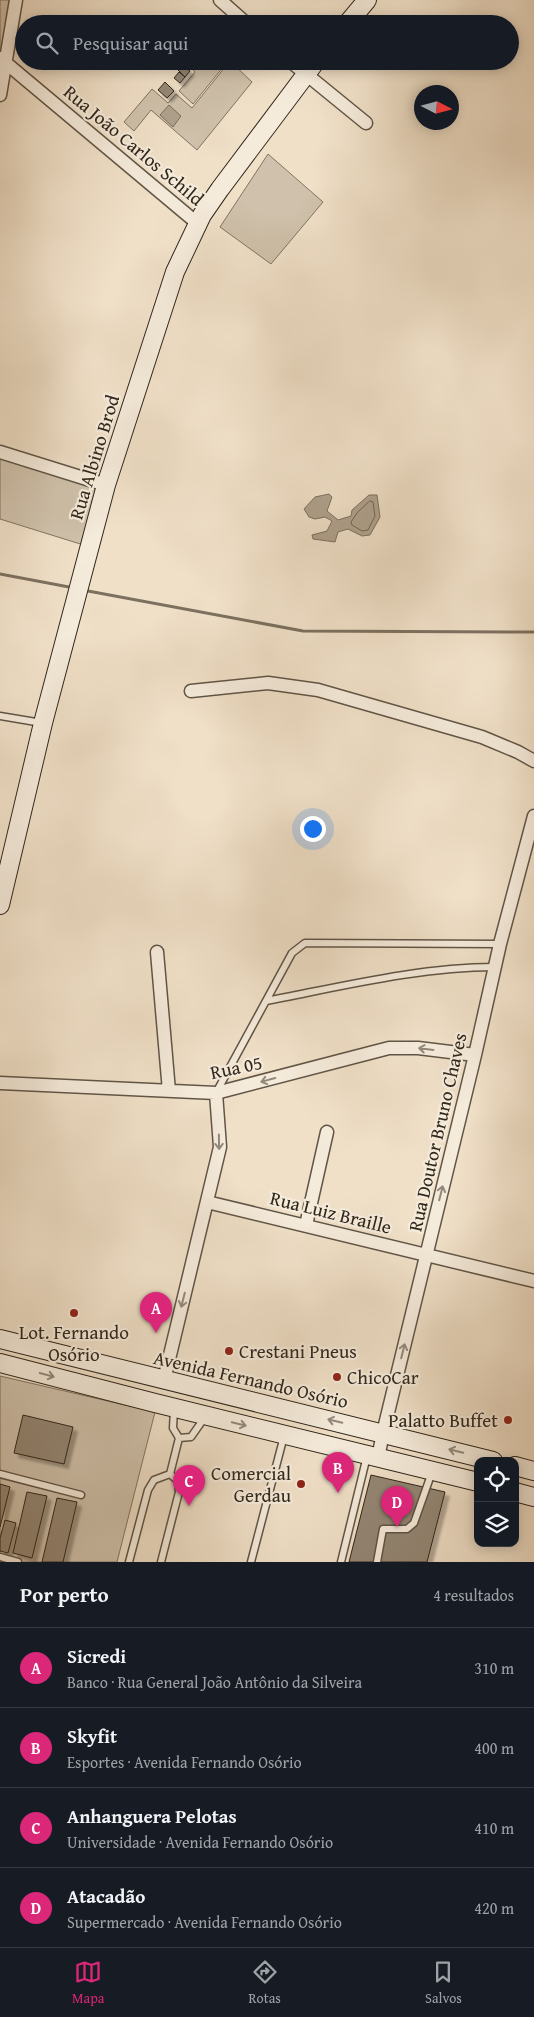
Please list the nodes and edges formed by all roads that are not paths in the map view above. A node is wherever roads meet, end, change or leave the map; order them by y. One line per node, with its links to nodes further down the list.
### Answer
1 (16, 0): 6 (street)
2 (220, 0): 4 (street)
3 (367, 0): 5 (main road)
4 (237, 15)
5 (355, 15)
6 (3, 60): 9 (street); 11 (street, Rua João Carlos Schild)
7 (309, 70): 11 (main road, Rua Albino Brod)
8 (313, 70): 10 (street)
9 (0, 95)
10 (366, 123)
11 (197, 223): 13 (main road, Rua Albino Brod)
12 (0, 452): 13 (street)
13 (106, 485): 16 (main road, Rua Albino Brod)
14 (192, 691): 17 (street)
15 (0, 716): 16 (lane)
16 (43, 723): 19 (main road, Rua Albino Brod)
17 (534, 761)
18 (534, 816): 20 (street, Rua Doutor Bruno Chaves)
19 (0, 905)
20 (500, 944): 22 (street, Rua Doutor Bruno Chaves); 23 (lane)
21 (157, 952): 26 (street)
22 (494, 966): 23 (lane); 24 (street, Rua Doutor Bruno Chaves)
23 (266, 1001): 27 (lane)
24 (475, 1054): 27 (street, Rua 05, one-way to 27); 31 (street, Rua Doutor Bruno Chaves, one-way to 24)
25 (0, 1083): 26 (street, Rua 05)
26 (169, 1091): 27 (street, Rua 05)
27 (216, 1093): 29 (street, one-way to 29)
28 (327, 1132): 30 (street)
29 (208, 1202): 30 (street, Rua Luiz Braille); 35 (street, one-way to 35)
30 (306, 1225): 31 (street, Rua Luiz Braille)
31 (427, 1254): 32 (street, Rua Luiz Braille); 38 (street, Rua Doutor Bruno Chaves, one-way to 31)
32 (534, 1281)
33 (0, 1339): 35 (main road, Avenida Fernando Osório)
34 (0, 1363): 36 (main road, one-way to 36)
35 (164, 1380): 38 (main road, Avenida Fernando Osório, one-way to 35)
36 (174, 1408): 37 (main road); 40 (lane)
37 (206, 1416): 39 (main road, one-way to 39); 40 (lane)
38 (383, 1432): 41 (street, Rua Doutor Bruno Chaves); 42 (main road, Avenida Fernando Osório, one-way to 38)
39 (285, 1435): 41 (main road); 56 (lane)
40 (179, 1438): 47 (lane)
41 (373, 1456): 44 (main road); 57 (lane)
42 (478, 1457)
43 (519, 1467): 45 (main road)
44 (432, 1470): 48 (main road); 58 (lane)
45 (534, 1471)
46 (0, 1474): 50 (lane)
47 (170, 1474): 54 (lane); 55 (lane)
48 (474, 1481)
49 (519, 1493): 51 (main road)
50 (81, 1495)
51 (534, 1497)
52 (0, 1557): 53 (lane)
53 (18, 1562)
54 (130, 1562)
55 (161, 1562)
56 (251, 1562)
57 (341, 1562)
58 (377, 1562)

